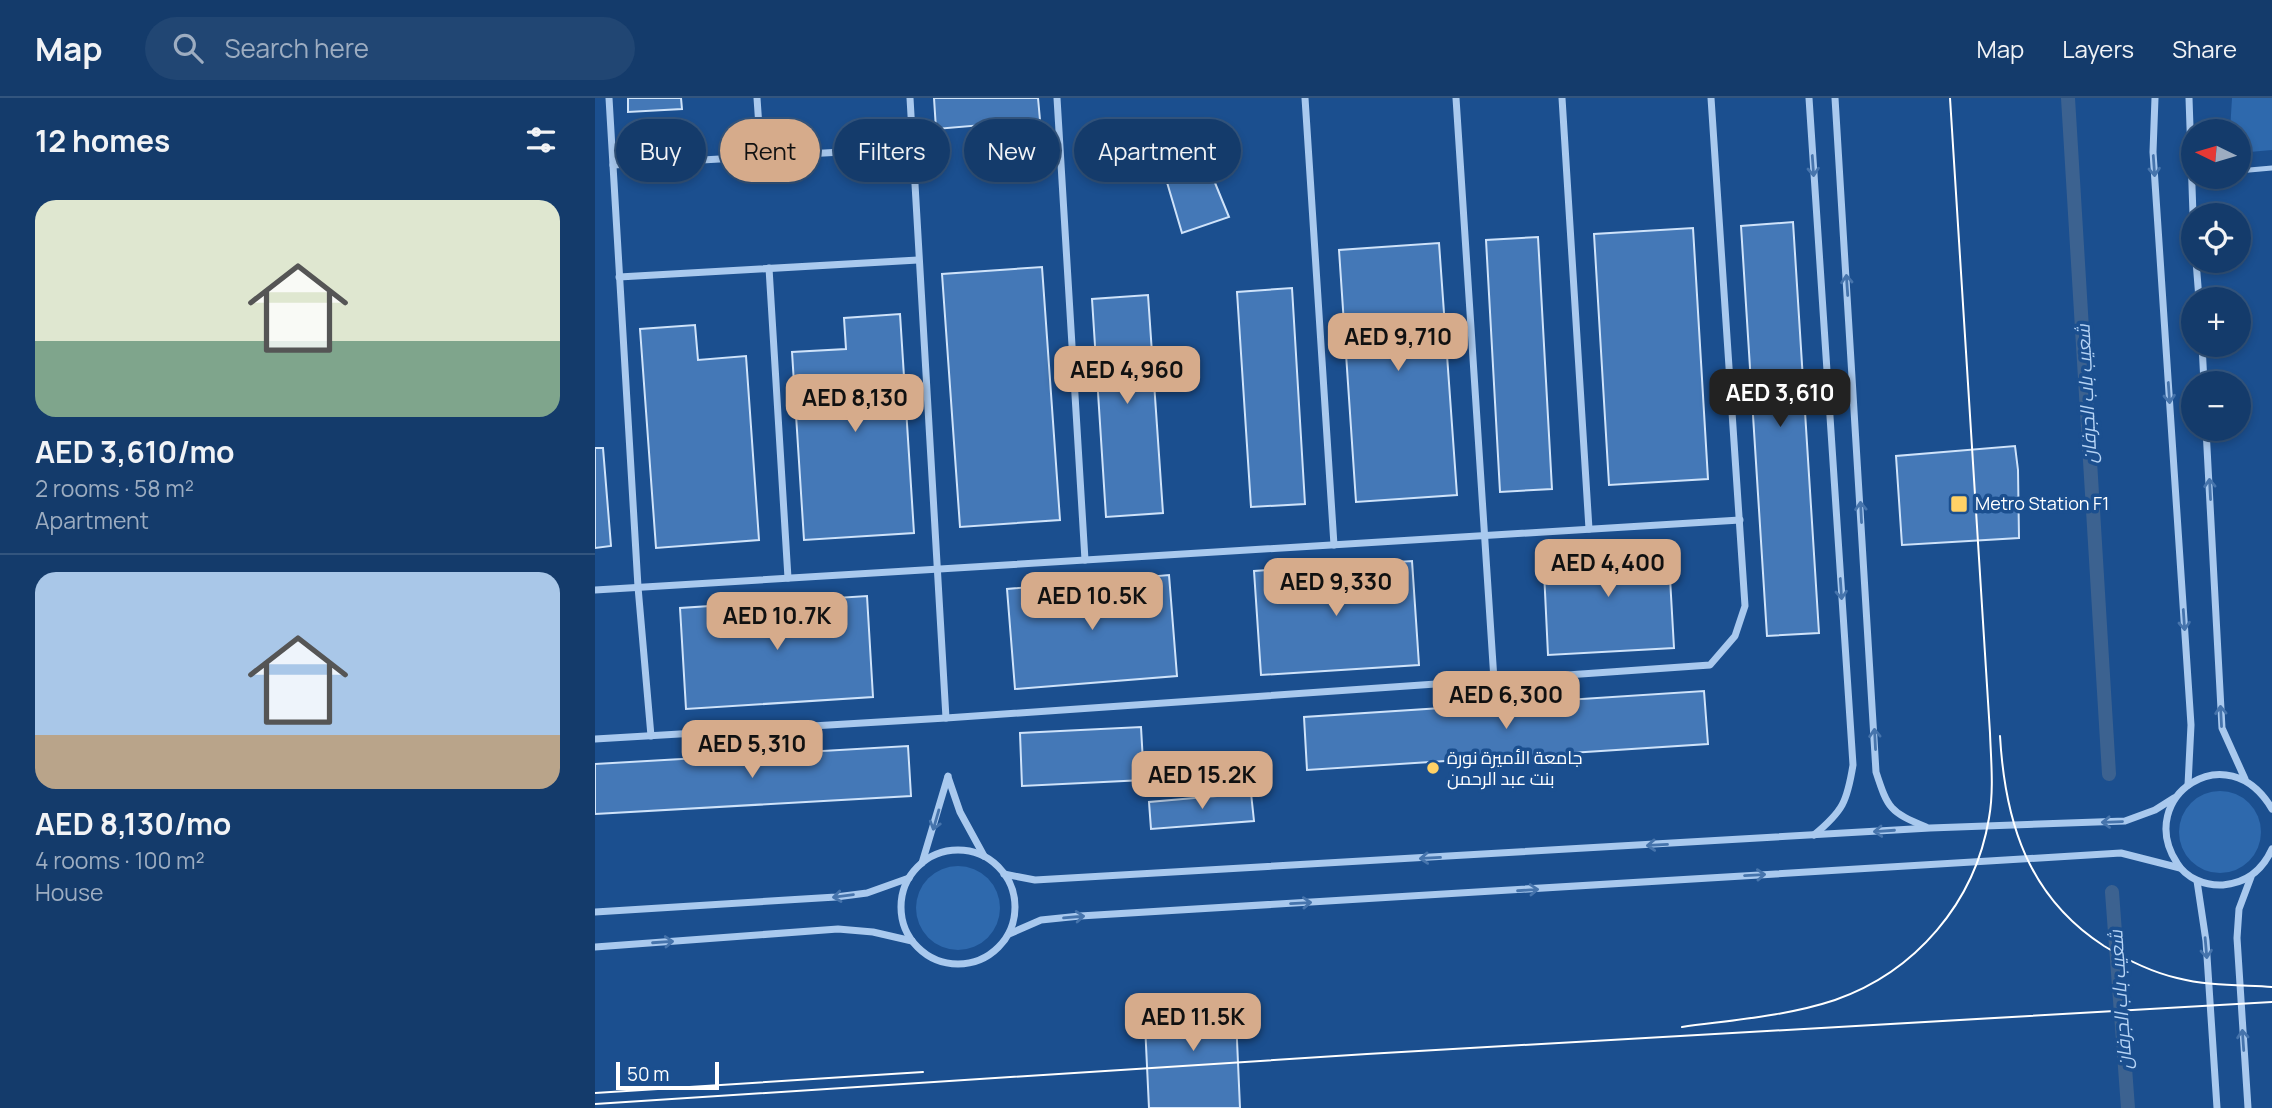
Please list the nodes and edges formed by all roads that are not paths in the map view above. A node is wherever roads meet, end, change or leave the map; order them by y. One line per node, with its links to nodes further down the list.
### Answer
1 (609, 98): 17 (street)
2 (757, 98): 13 (street)
3 (910, 98): 14 (street)
4 (1058, 98): 29 (street)
5 (1305, 98): 28 (street)
6 (1457, 98): 27 (street)
7 (1562, 98): 26 (street)
8 (1711, 98): 25 (street)
9 (1809, 98): 45 (street, one-way to 45)
10 (1835, 98): 44 (street, one-way to 10)
11 (2155, 98): 39 (street, one-way to 39)
12 (2189, 98): 15 (street)
13 (758, 119)
14 (911, 119)
15 (2190, 119)
16 (720, 158): 17 (street)
17 (613, 164): 23 (street)
18 (2272, 168): 19 (lane)
19 (2251, 170)
20 (915, 182): 21 (street)
21 (918, 260): 22 (street); 30 (street)
22 (769, 268): 23 (street); 31 (street)
23 (619, 276): 32 (street)
24 (2207, 441): 38 (street, one-way to 24)
25 (1740, 520): 26 (street); 34 (street)
26 (1590, 530): 27 (street)
27 (1484, 536): 28 (street); 34 (street)
28 (1333, 545): 29 (street)
29 (1085, 560): 30 (street)
30 (936, 569): 31 (street); 35 (street)
31 (788, 578): 32 (street)
32 (638, 587): 33 (street); 36 (street)
33 (595, 590)
34 (1494, 680): 35 (street)
35 (946, 718): 36 (street)
36 (650, 736): 37 (street)
37 (595, 739)
38 (2245, 779): 39 (street); 40 (street)
39 (2188, 785): 42 (street)
40 (2263, 794): 41 (street); 43 (street)
41 (2272, 797)
42 (2175, 798): 44 (street, one-way to 44); 50 (street)
43 (2272, 809)
44 (1930, 828): 45 (street, one-way to 45)
45 (1814, 836): 51 (street, one-way to 51)
46 (2272, 849): 48 (street)
47 (984, 856): 49 (street); 49 (street, one-way to 49); 51 (street)
48 (2269, 860): 52 (street)
49 (922, 863): 53 (street)
50 (2180, 868): 54 (street); 56 (street, one-way to 50)
51 (1004, 874): 56 (street)
52 (2251, 877): 54 (street); 60 (street, one-way to 52)
53 (909, 878): 55 (street, one-way to 55); 57 (street)
54 (2197, 881): 59 (street, one-way to 59)
55 (595, 912)
56 (1009, 934): 57 (street)
57 (912, 941): 58 (street, one-way to 57)
58 (595, 947)
59 (2217, 1108)
60 (2248, 1108)

